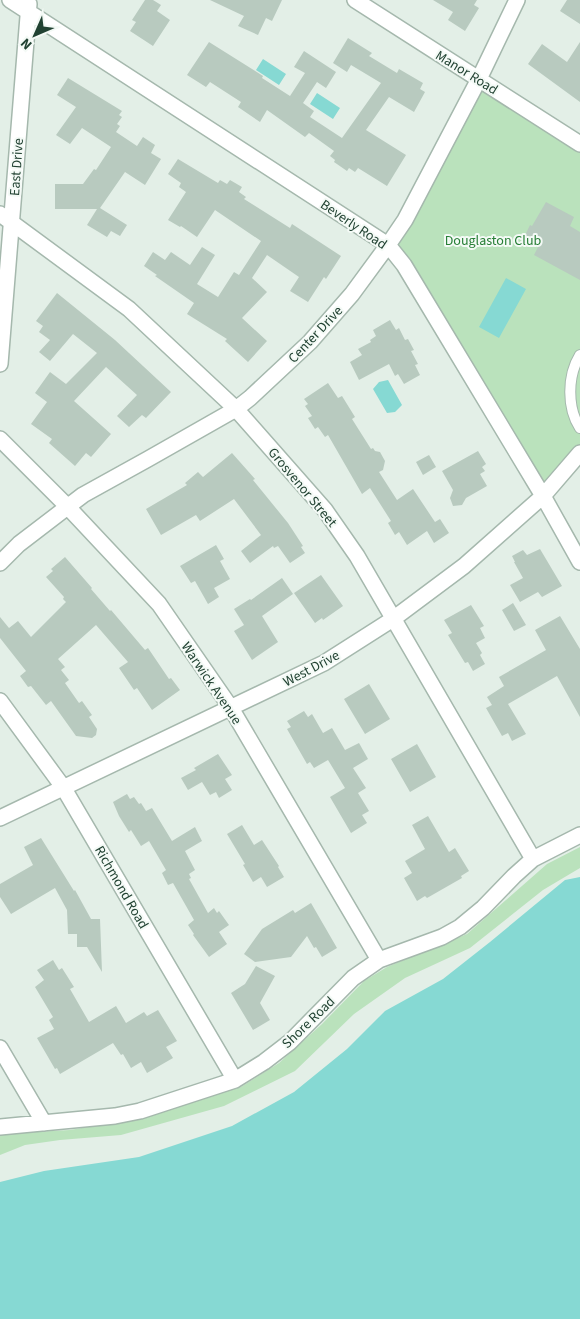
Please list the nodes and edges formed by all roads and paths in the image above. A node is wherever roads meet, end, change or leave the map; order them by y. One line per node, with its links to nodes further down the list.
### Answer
1 (10, 0): 4 (street, Beverly Road)
2 (355, 0): 5 (street, Manor Road)
3 (517, 0): 5 (street, Center Drive)
4 (29, 6): 7 (street, East Drive); 8 (street, Beverly Road)
5 (479, 79): 6 (street, Manor Road); 8 (street, Center Drive)
6 (580, 144)
7 (6, 217): 10 (street, East Drive); 11 (street, Grosvenor Street)
8 (388, 246): 11 (street, Center Drive); 15 (street, Beverly Road)
9 (580, 355): 12 (lane)
10 (0, 364)
11 (236, 409): 16 (street, Center Drive); 19 (street, Grosvenor Street)
12 (580, 428)
13 (0, 439): 16 (street, Warwick Avenue)
14 (580, 453): 15 (street, West Drive)
15 (542, 496): 17 (street, Beverly Road); 19 (street, West Drive)
16 (67, 506): 18 (street, Center Drive); 21 (street, Warwick Avenue)
17 (580, 562)
18 (0, 563)
19 (393, 619): 21 (street, West Drive); 25 (street, Grosvenor Street)
20 (0, 701): 22 (street, Richmond Road)
21 (231, 708): 22 (street, West Drive); 26 (street, Warwick Avenue)
22 (63, 787): 23 (street, West Drive); 28 (street, Richmond Road)
23 (0, 818)
24 (580, 835): 25 (street, Shore Road)
25 (533, 859): 26 (street, Shore Road)
26 (379, 960): 28 (street, Shore Road)
27 (0, 1048): 29 (street)
28 (235, 1080): 29 (street, Shore Road)
29 (44, 1122): 30 (street, Shore Road)
30 (0, 1127)

